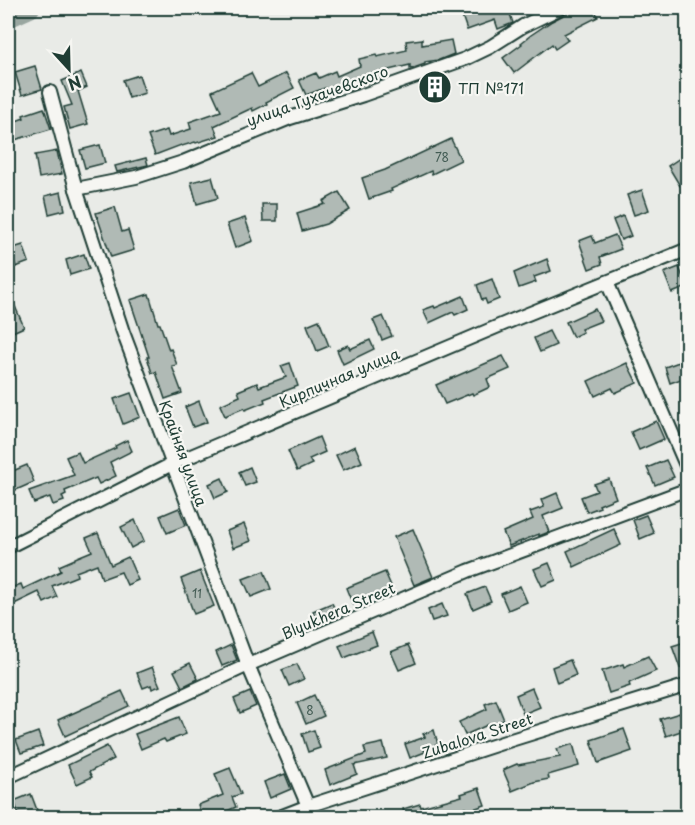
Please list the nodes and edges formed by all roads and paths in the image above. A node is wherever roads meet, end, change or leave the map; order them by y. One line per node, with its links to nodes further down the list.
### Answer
1 (560, 8): 3 (street, улица Тухачевского)
2 (50, 92): 3 (street, Крайняя улица)
3 (76, 189): 6 (street, Крайняя улица)
4 (687, 249): 5 (street, Кирпичная улица)
5 (607, 282): 6 (street, Кирпичная улица); 7 (street)
6 (172, 464): 9 (street, Кирпичная улица); 10 (street, Крайняя улица)
7 (687, 470)
8 (687, 489): 10 (street, Blyukhera Street)
9 (8, 547)
10 (248, 665): 12 (street, Blyukhera Street); 13 (street, Крайняя улица)
11 (687, 685): 13 (street, Zubalova Street)
12 (8, 777)
13 (309, 812): 14 (street, Zubalova Street)
14 (277, 818)

